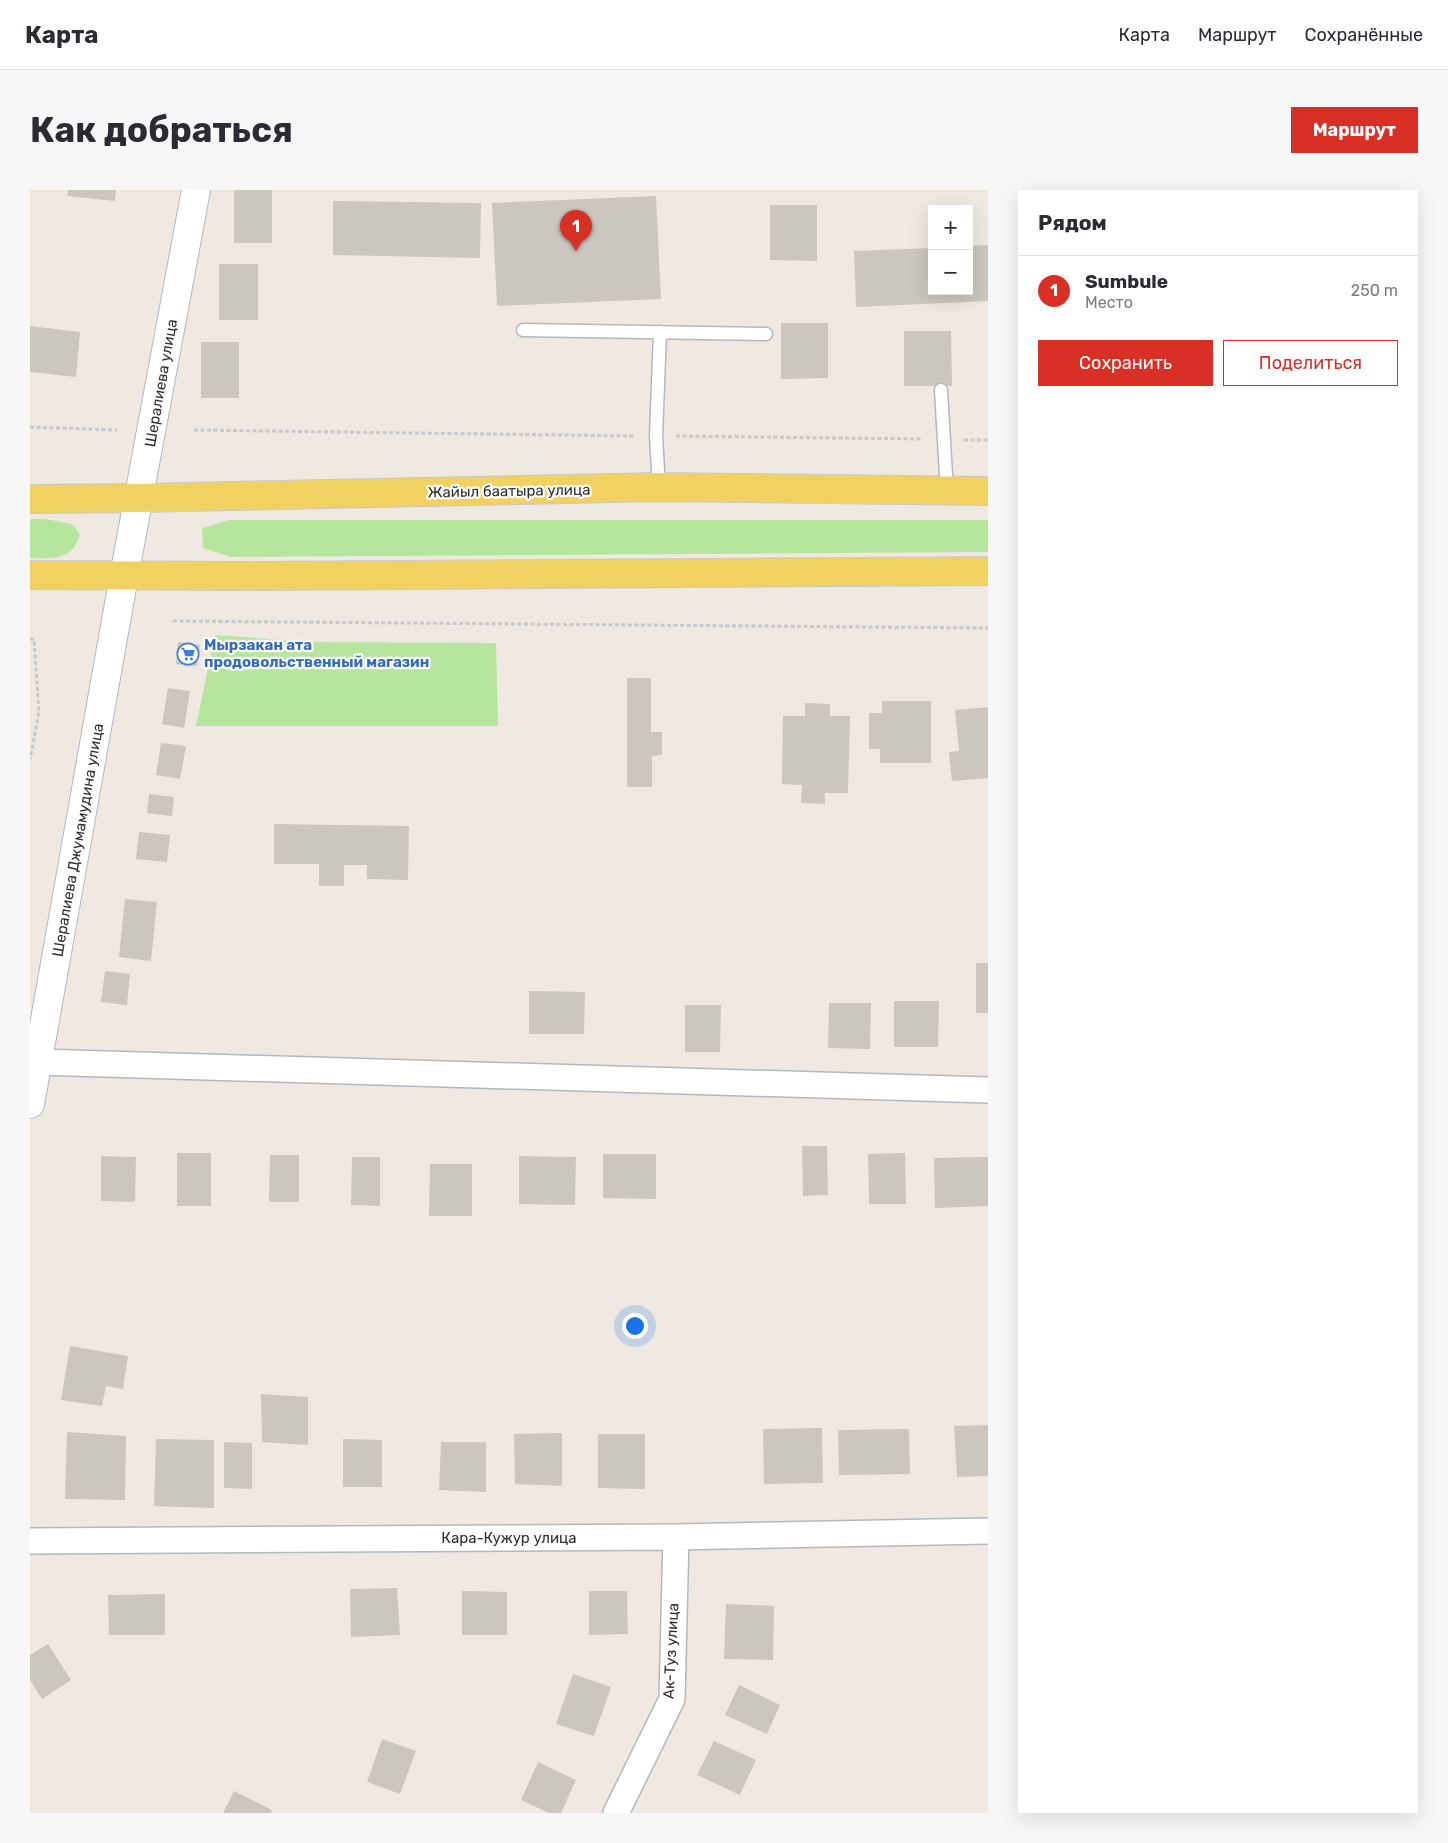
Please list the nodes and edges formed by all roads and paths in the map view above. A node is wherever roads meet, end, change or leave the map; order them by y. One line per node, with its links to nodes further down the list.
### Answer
1 (196, 190): 15 (street, Шералиева улица)
2 (523, 330): 3 (lane)
3 (660, 332): 4 (lane); 9 (lane)
4 (766, 334)
5 (941, 390): 10 (lane)
6 (30, 427): 7 (path)
7 (117, 430)
8 (194, 430): 9 (path)
9 (656, 436): 10 (path); 12 (lane)
10 (945, 440): 11 (path); 14 (lane)
11 (988, 440)
12 (658, 487): 14 (main road, Жайыл баатыра улица); 15 (main road, Жайыл баатыра улица)
13 (988, 491): 14 (main road, Жайыл баатыра улица)
14 (947, 492)
15 (139, 498): 16 (main road, Жайыл баатыра улица); 19 (street, Шералиева улица)
16 (30, 499)
17 (988, 571): 19 (main road)
18 (30, 574): 19 (main road)
19 (124, 576): 24 (street, Шералиева Джумамудина улица)
20 (173, 621): 21 (path)
21 (988, 628)
22 (30, 639): 23 (path)
23 (30, 759)
24 (38, 1062): 25 (street); 26 (street, Шералиева Джумамудина улица)
25 (988, 1090)
26 (30, 1104)
27 (988, 1531): 28 (street, Кара-Кужур улица)
28 (676, 1537): 29 (street, Кара-Кужур улица); 30 (street, Ак-Туз улица)
29 (30, 1541)
30 (616, 1813)

